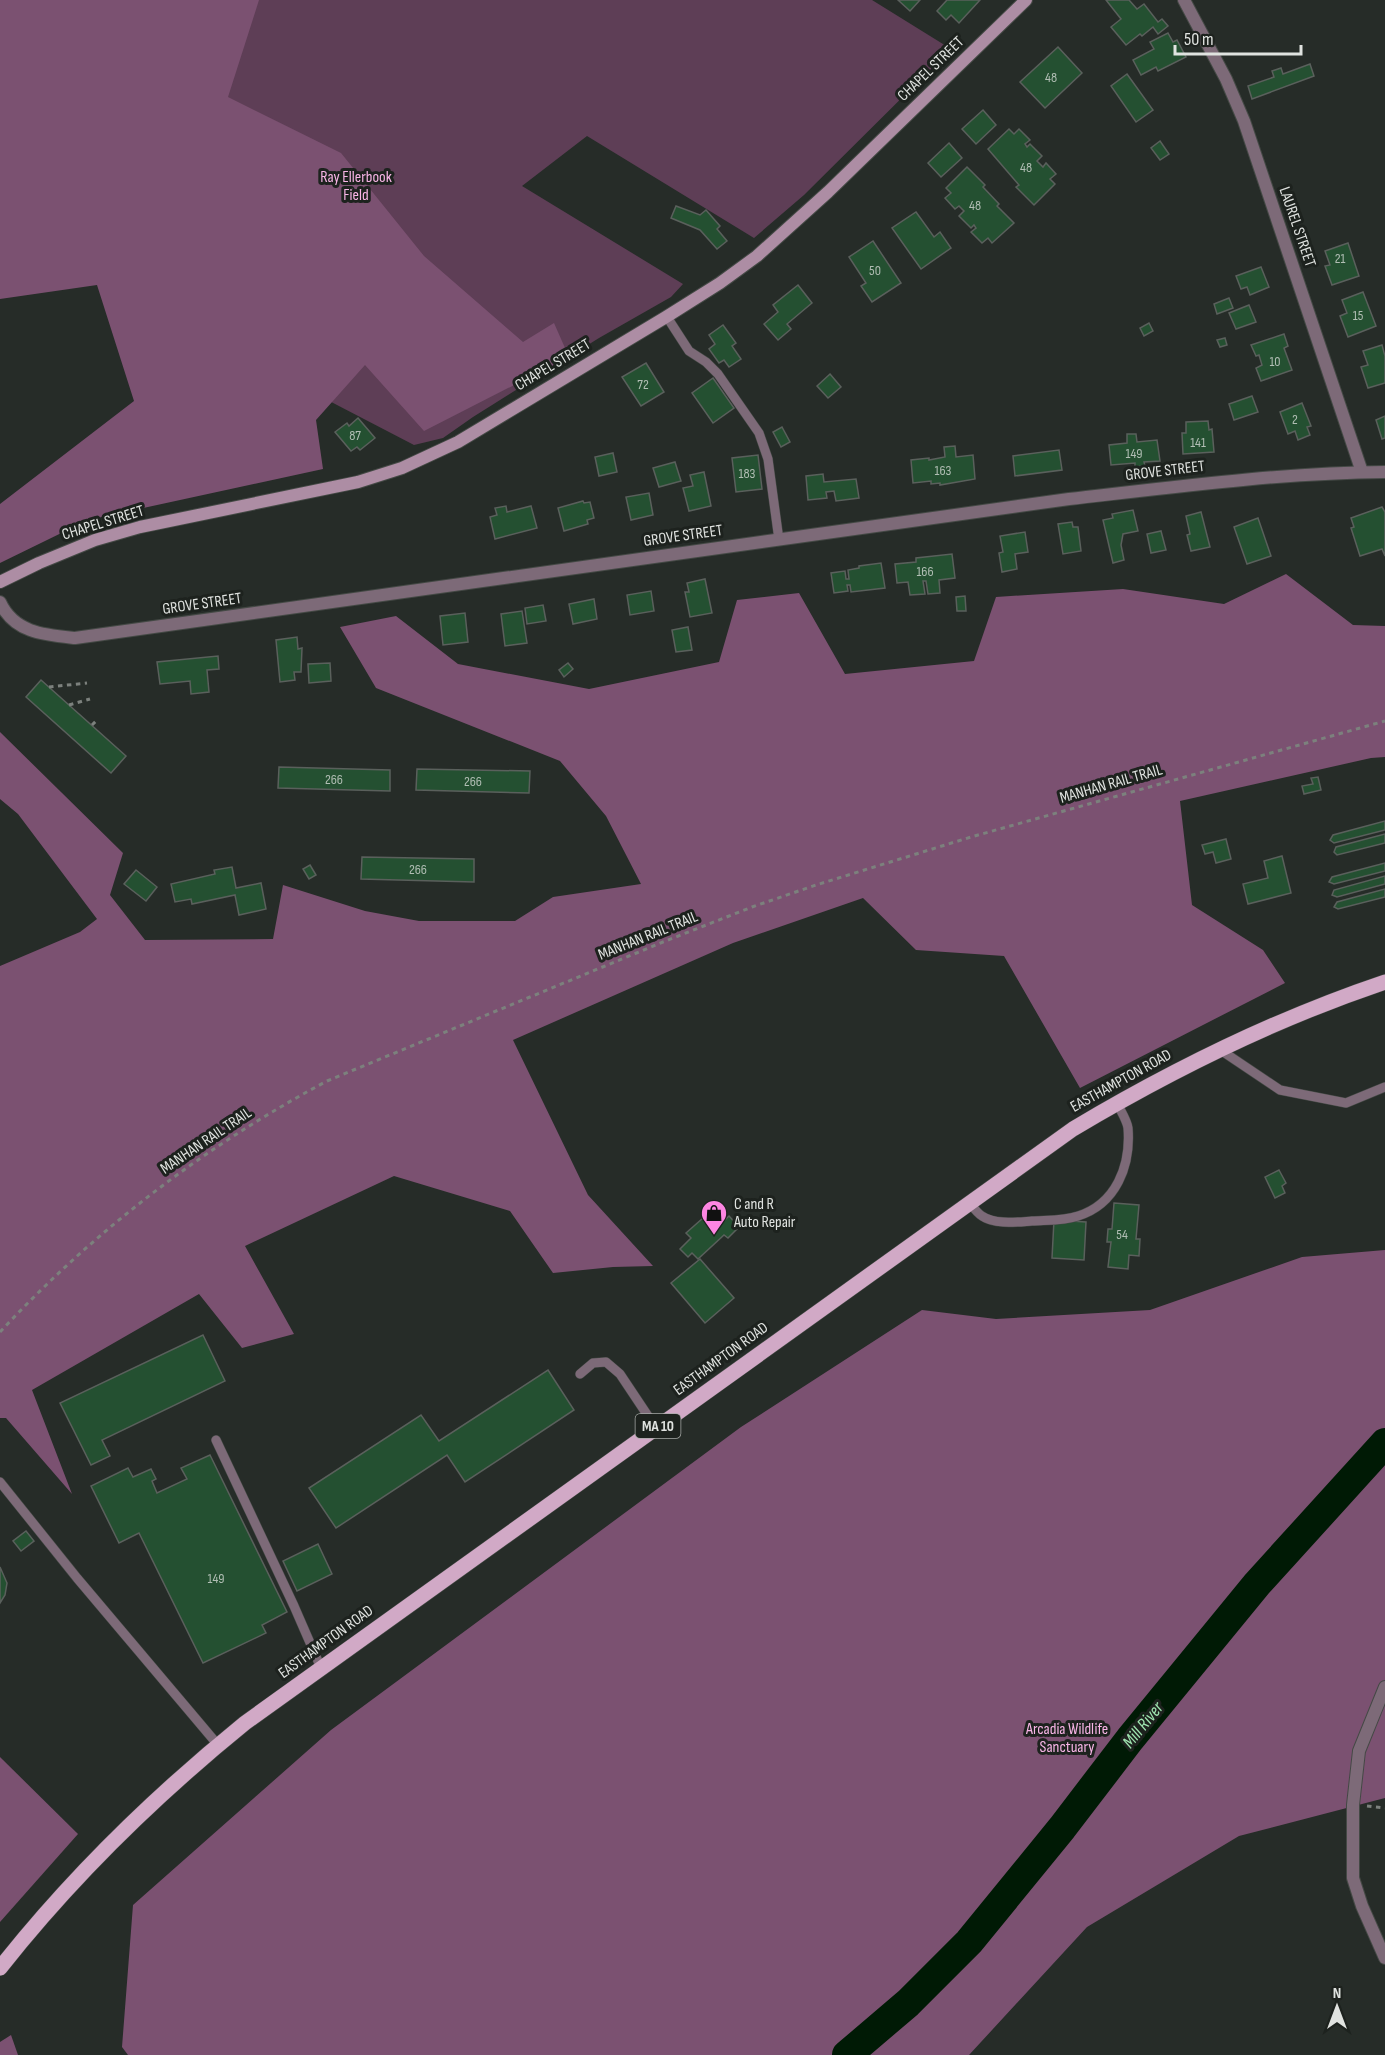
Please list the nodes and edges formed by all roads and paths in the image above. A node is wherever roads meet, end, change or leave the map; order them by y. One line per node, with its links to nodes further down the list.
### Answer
1 (1184, 0): 4 (street, LAUREL STREET)
2 (1022, 1): 3 (main road, CHAPEL STREET)
3 (667, 316): 6 (lane); 7 (main road, CHAPEL STREET)
4 (1362, 472): 5 (street, GROVE STREET); 6 (street, GROVE STREET)
5 (1385, 472)
6 (779, 540): 8 (street, GROVE STREET)
7 (0, 582)
8 (0, 602)
9 (87, 683): 10 (path)
10 (49, 687)
11 (90, 699): 12 (path)
12 (69, 705)
13 (98, 719): 15 (path)
14 (1385, 720): 21 (path, MANHAN RAIL TRAIL)
15 (92, 726)
16 (1385, 982): 17 (main road, EASTHAMPTON ROAD / MA 10)
17 (1219, 1049): 18 (lane); 19 (main road, EASTHAMPTON ROAD / MA 10)
18 (1385, 1087)
19 (1117, 1103): 20 (main road, EASTHAMPTON ROAD / MA 10); 20 (lane)
20 (970, 1203): 23 (main road, EASTHAMPTON ROAD / MA 10)
21 (0, 1332)
22 (580, 1374): 23 (lane)
23 (656, 1428): 26 (main road, EASTHAMPTON ROAD / MA 10)
24 (216, 1440): 26 (lane)
25 (0, 1482): 28 (lane)
26 (321, 1668): 28 (main road, EASTHAMPTON ROAD / MA 10)
27 (1385, 1687): 29 (street)
28 (218, 1744): 32 (main road, EASTHAMPTON ROAD / MA 10)
29 (1353, 1805): 30 (path); 31 (street)
30 (1385, 1808)
31 (1385, 1958)
32 (0, 1968)

